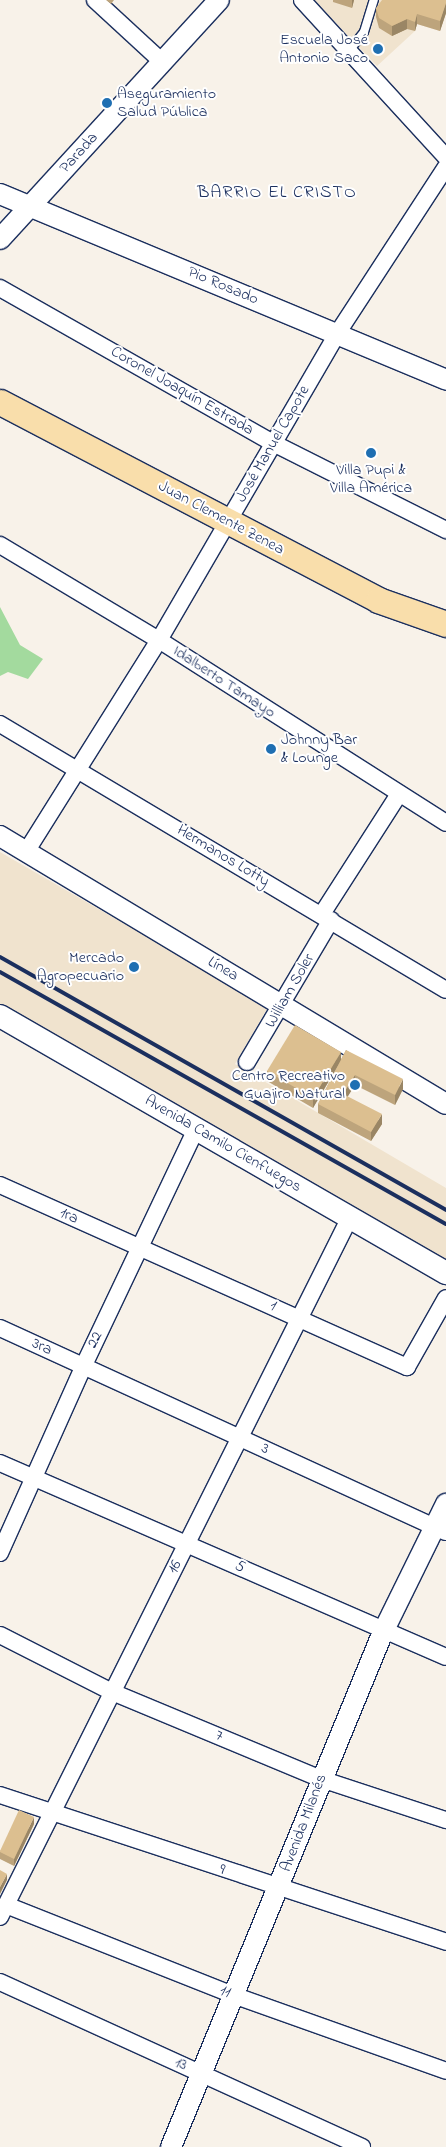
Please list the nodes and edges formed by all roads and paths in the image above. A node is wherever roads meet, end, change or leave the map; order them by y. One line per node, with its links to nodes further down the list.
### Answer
1 (94, 0): 6 (street)
2 (219, 0): 6 (street, Parada)
3 (302, 0): 5 (street)
4 (374, 0): 5 (lane)
5 (348, 50): 7 (street)
6 (161, 61): 10 (street, Parada)
7 (446, 157)
8 (446, 166): 13 (street, José Manuel Capote)
9 (0, 194): 10 (street, Pio Rosado)
10 (31, 206): 11 (street, Parada); 13 (street, Pio Rosado)
11 (0, 239)
12 (0, 288): 16 (street, Coronel Joaquín Estrada)
13 (337, 334): 14 (street, Pio Rosado); 16 (street, José Manuel Capote)
14 (446, 380)
15 (0, 402): 17 (main road, Juan Clemente Zenea)
16 (273, 443): 17 (street, José Manuel Capote); 18 (street, Coronel Joaquín Estrada)
17 (228, 523): 20 (main road, Juan Clemente Zenea); 21 (street, José Manuel Capote)
18 (446, 530)
19 (0, 545): 21 (street, Idalberto Tamayo)
20 (446, 624)
21 (160, 640): 23 (street, José Manuel Capote); 24 (street, Idalberto Tamayo)
22 (0, 724): 23 (street, Hermanos Lotty)
23 (78, 771): 27 (street, José Manuel Capote); 28 (street, Hermanos Lotty)
24 (399, 794): 25 (street, Idalberto Tamayo); 28 (street, William Soler)
25 (446, 823)
26 (0, 836): 27 (street, Línea)
27 (26, 852): 30 (street, Línea)
28 (326, 917): 29 (street, Hermanos Lotty); 30 (street, William Soler)
29 (446, 990)
30 (283, 1005): 32 (street, William Soler); 33 (street, Línea)
31 (0, 1016): 34 (main road, Avenida Camilo Cienfuegos)
32 (247, 1062)
33 (446, 1104)
34 (196, 1129): 36 (main road, Avenida Camilo Cienfuegos); 37 (street, 22)
35 (0, 1185): 37 (street, 1ra)
36 (350, 1217): 38 (main road, Avenida Camilo Cienfuegos); 40 (street, 16)
37 (139, 1246): 40 (street, 1); 42 (street, 22)
38 (446, 1273)
39 (446, 1298): 40 (street, 1)
40 (300, 1317): 43 (street, 16)
41 (0, 1328): 42 (street, 3ra)
42 (84, 1365): 43 (street, 3); 45 (street, 22)
43 (240, 1437): 47 (street, 3); 48 (street, 16)
44 (0, 1463): 45 (street, 5)
45 (34, 1477): 48 (street, 5); 49 (street, 22)
46 (446, 1504): 47 (street, Avenida Milanés)
47 (440, 1529): 50 (street, Avenida Milanés)
48 (187, 1543): 50 (street, 5); 53 (street, 16)
49 (0, 1553)
50 (383, 1632): 52 (street, 5); 54 (street, Avenida Milanés)
51 (0, 1635): 53 (street, 7)
52 (446, 1657)
53 (112, 1692): 54 (street, 7); 56 (street, 16)
54 (321, 1778): 57 (street, 7); 58 (street, Avenida Milanés)
55 (0, 1795): 56 (street, 9)
56 (52, 1813): 58 (street, 9); 59 (street, 16)
57 (446, 1820)
58 (278, 1889): 60 (street, 9); 62 (street, Avenida Milanés)
59 (3, 1911): 62 (street, 11)
60 (446, 1942)
61 (0, 1982): 64 (street, 13)
62 (234, 1995): 63 (street, 11); 64 (street, Avenida Milanés)
63 (446, 2071)
64 (200, 2073): 65 (street, Avenida Milanés); 66 (street, 13)
65 (176, 2146)
66 (362, 2147)

